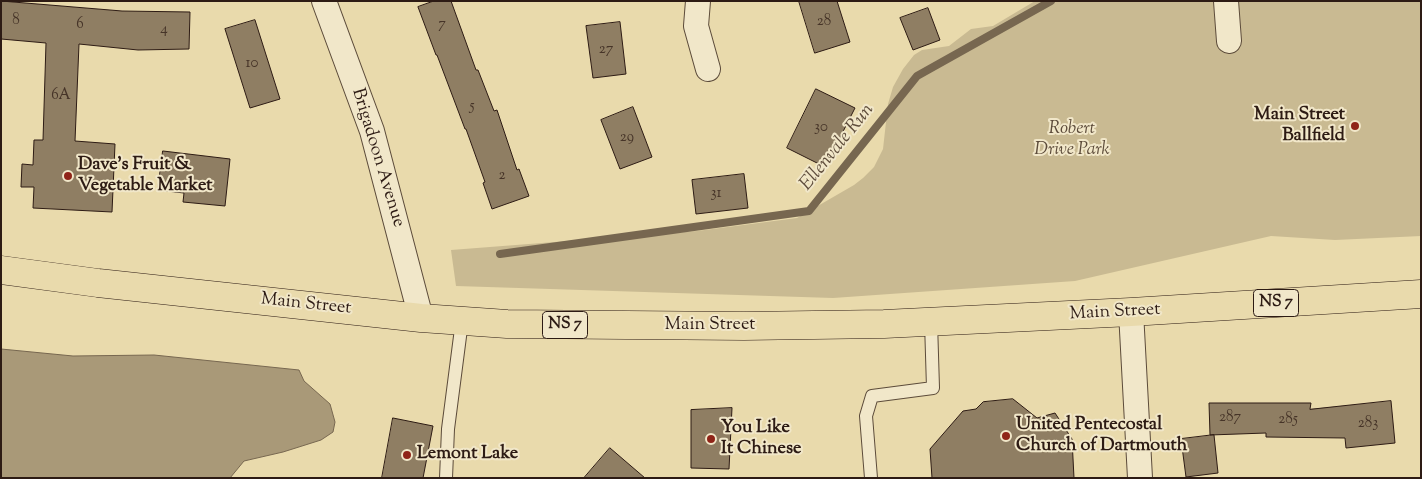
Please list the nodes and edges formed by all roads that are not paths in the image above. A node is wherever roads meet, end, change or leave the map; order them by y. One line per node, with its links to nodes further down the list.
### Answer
1 (324, 1): 9 (street, Brigadoon Avenue)
2 (698, 1): 5 (street)
3 (1226, 1): 4 (street)
4 (1230, 41)
5 (708, 69)
6 (1, 270): 9 (main road, Main Street / NS 7)
7 (1421, 294): 8 (main road, Main Street / NS 7)
8 (1130, 312): 11 (main road, Main Street / NS 7); 14 (street)
9 (421, 318): 10 (main road, Main Street / NS 7)
10 (462, 321): 11 (main road, Main Street / NS 7); 12 (lane)
11 (931, 322): 13 (lane)
12 (446, 478)
13 (871, 478)
14 (1140, 478)

